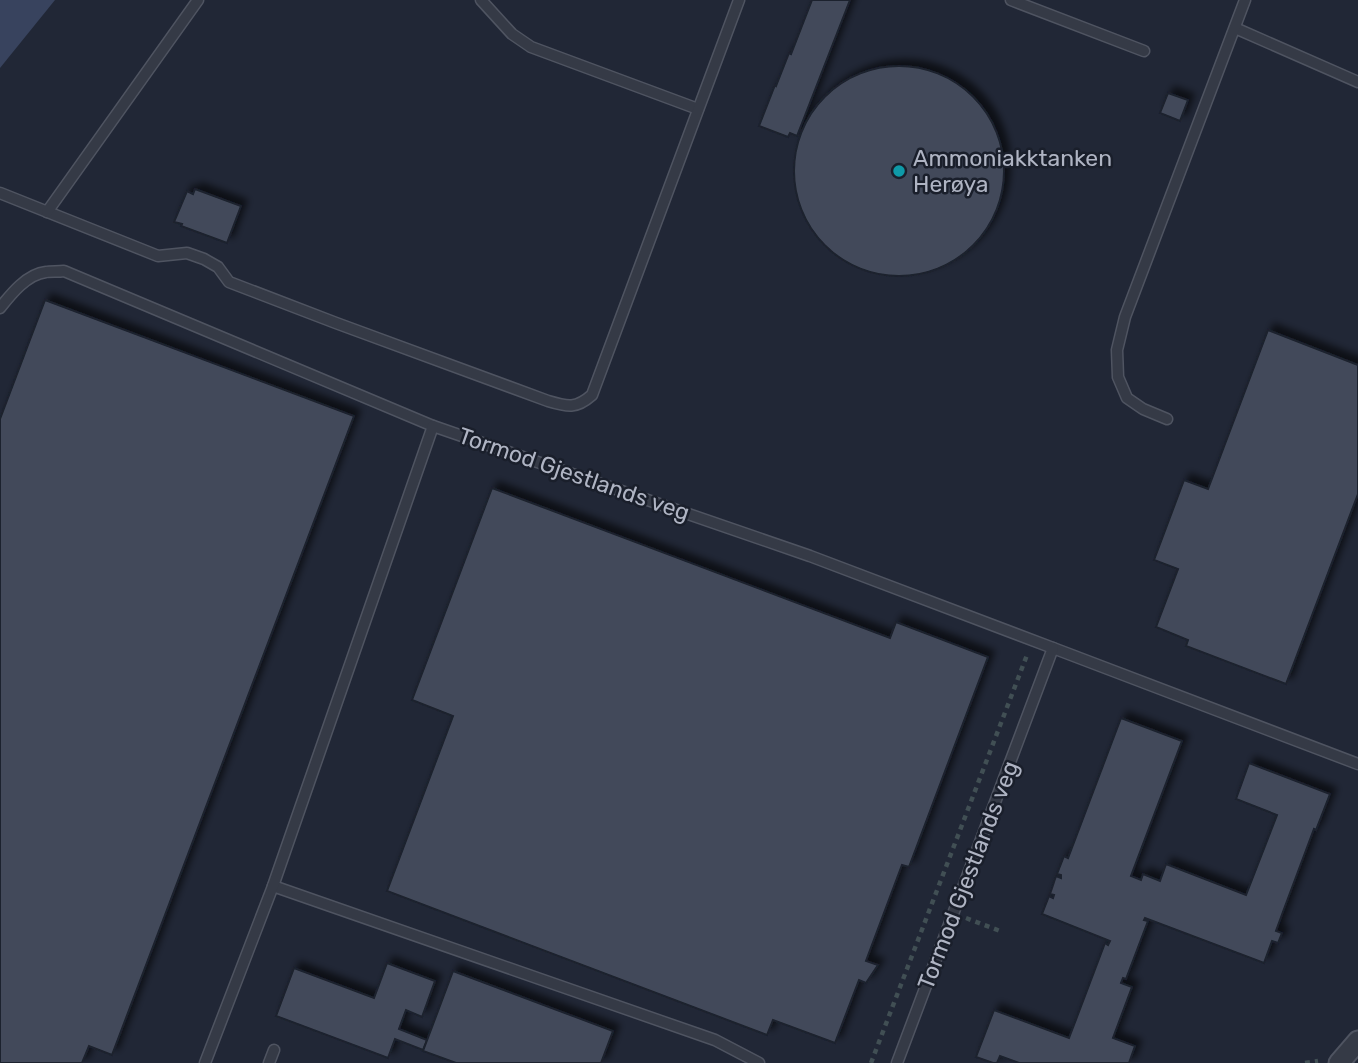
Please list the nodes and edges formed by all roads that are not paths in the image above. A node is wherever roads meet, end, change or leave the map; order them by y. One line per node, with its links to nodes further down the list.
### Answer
1 (198, 0): 11 (lane)
2 (481, 0): 9 (lane)
3 (740, 0): 9 (lane)
4 (1011, 0): 7 (lane)
5 (1245, 0): 6 (lane)
6 (1235, 28): 8 (lane); 13 (lane)
7 (1144, 51)
8 (1358, 82)
9 (698, 109): 11 (lane)
10 (0, 193): 11 (lane)
11 (47, 212)
12 (0, 308): 14 (lane)
13 (1167, 419)
14 (433, 426): 15 (lane, Tormod Gjestlands veg); 17 (lane, Tormod Gjestlands veg)
15 (1053, 648): 16 (lane, Tormod Gjestlands veg); 24 (lane, Tormod Gjestlands veg)
16 (1358, 764)
17 (273, 886): 21 (lane, Tormod Gjestlands veg); 23 (lane)
18 (1358, 1041): 20 (street)
19 (274, 1050): 22 (lane)
20 (1330, 1061)
21 (205, 1063)
22 (269, 1063)
23 (759, 1063)
24 (897, 1063)

